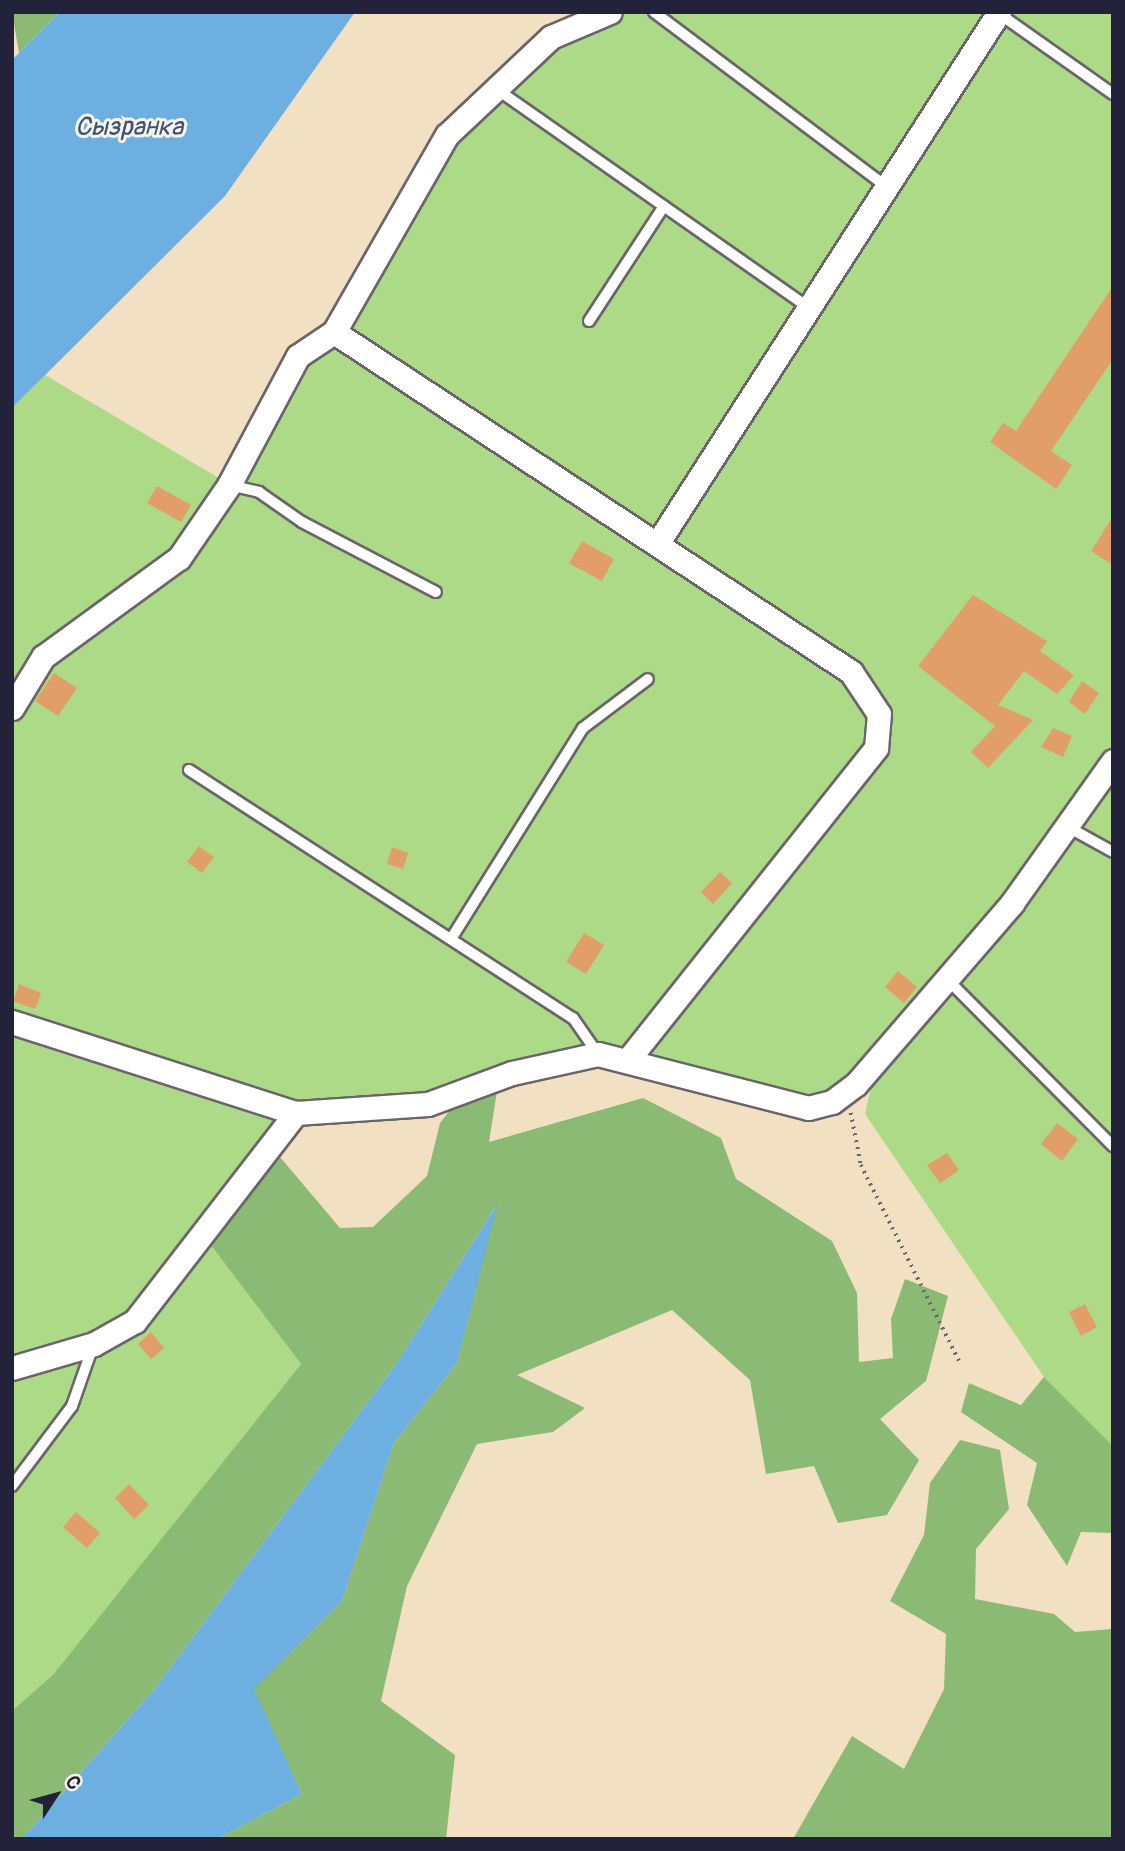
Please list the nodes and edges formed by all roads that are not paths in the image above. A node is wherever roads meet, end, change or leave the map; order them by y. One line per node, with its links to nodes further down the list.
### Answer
1 (610, 12): 4 (street)
2 (654, 12): 6 (lane)
3 (1000, 13): 5 (lane); 6 (street)
4 (493, 86): 7 (lane); 10 (street)
5 (1113, 94)
6 (884, 185): 8 (street)
7 (664, 206): 8 (lane); 9 (lane)
8 (808, 307): 12 (street)
9 (590, 321)
10 (334, 332): 11 (street); 12 (street)
11 (229, 485): 13 (lane); 15 (street)
12 (657, 544): 24 (street)
13 (436, 592)
14 (648, 679): 20 (lane)
15 (12, 708)
16 (1113, 761): 18 (street)
17 (188, 770): 20 (lane)
18 (1068, 827): 19 (lane); 21 (street)
19 (1113, 852)
20 (451, 939): 23 (lane)
21 (946, 978): 24 (street); 26 (lane)
22 (12, 1022): 25 (street)
23 (598, 1054): 24 (street); 25 (street)
24 (629, 1059)
25 (296, 1113): 27 (street)
26 (1113, 1146)
27 (94, 1344): 28 (street); 29 (lane)
28 (12, 1368)
29 (12, 1486)

